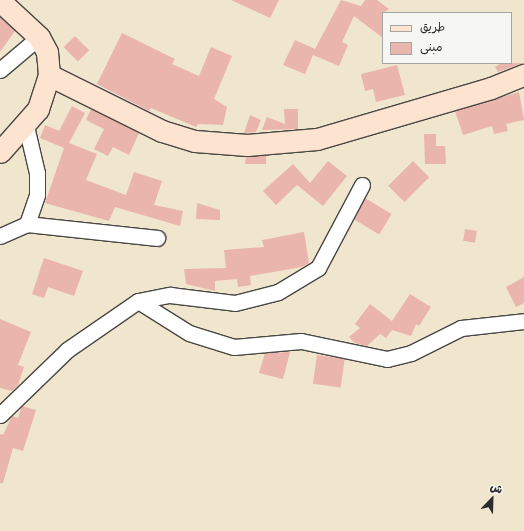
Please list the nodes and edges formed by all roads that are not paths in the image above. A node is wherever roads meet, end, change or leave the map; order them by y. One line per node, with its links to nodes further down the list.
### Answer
1 (0, 1): 2 (street)
2 (39, 37): 3 (street); 4 (street)
3 (0, 70)
4 (49, 75): 5 (street); 6 (street)
5 (524, 75)
6 (26, 126): 7 (street); 9 (street)
7 (0, 152)
8 (362, 184): 12 (street)
9 (27, 224): 10 (street); 11 (street)
10 (0, 236)
11 (157, 238)
12 (138, 301): 13 (street); 14 (street)
13 (524, 321)
14 (0, 415)

